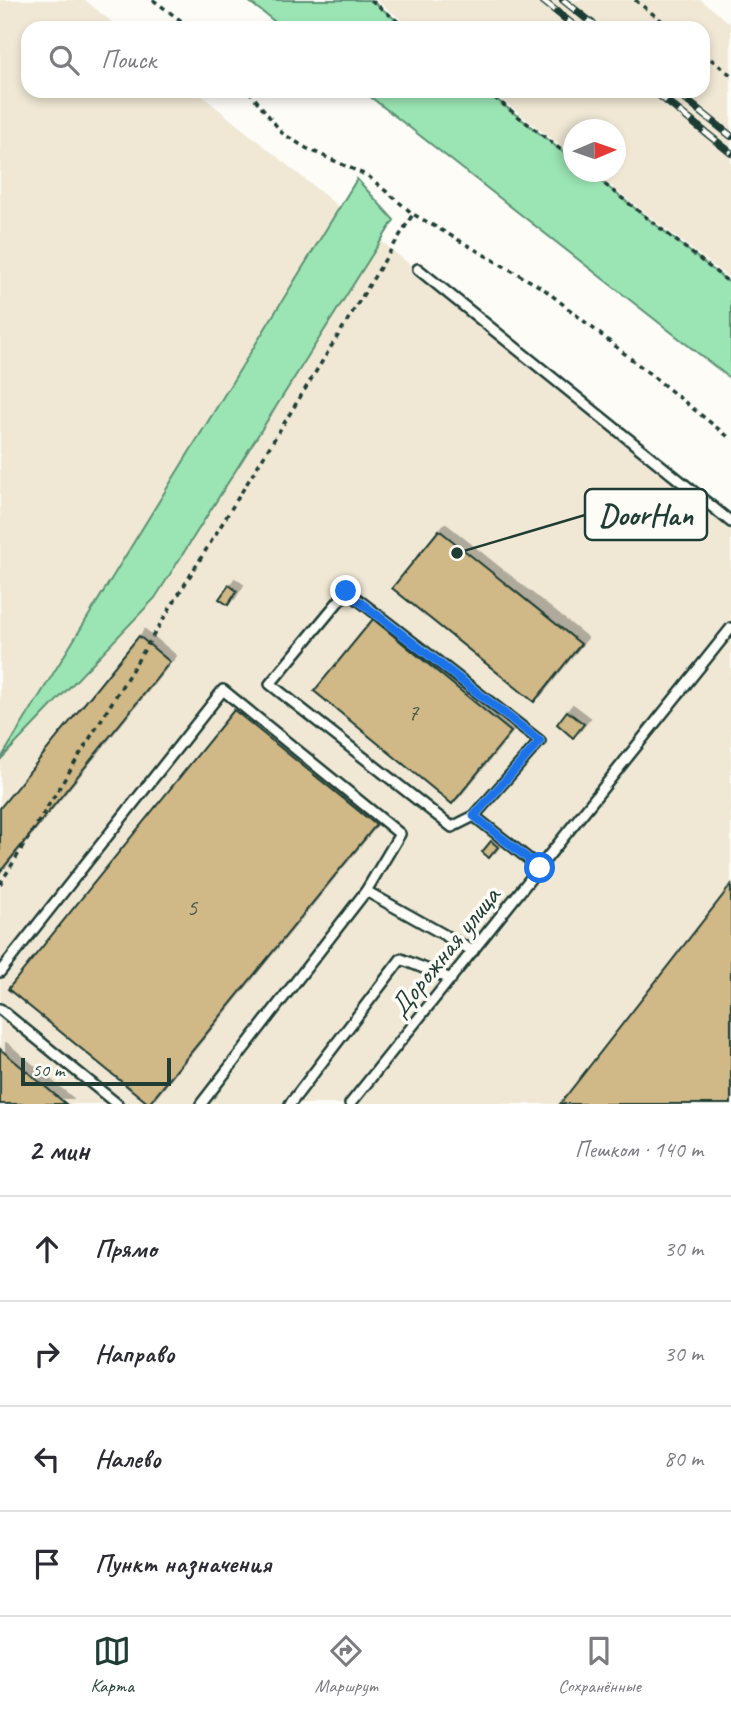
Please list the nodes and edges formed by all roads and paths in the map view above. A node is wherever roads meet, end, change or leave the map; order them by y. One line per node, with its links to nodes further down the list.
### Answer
1 (153, 0): 4 (path)
2 (371, 0): 5 (path)
3 (635, 0): 6 (path)
4 (182, 21)
5 (398, 21)
6 (662, 21)
7 (710, 58): 8 (path)
8 (731, 75)
9 (254, 98): 13 (path)
10 (495, 98): 11 (path)
11 (563, 152)
12 (602, 182): 15 (path)
13 (413, 215): 16 (path); 21 (path)
14 (418, 270): 17 (lane)
15 (731, 284)
16 (731, 439)
17 (731, 522)
18 (731, 628): 20 (lane, Дорожная улица)
19 (474, 816): 19 (lane); 20 (lane)
20 (540, 868): 23 (lane, Дорожная улица)
21 (0, 884)
22 (366, 891): 23 (lane); 24 (lane); 28 (lane)
23 (473, 951): 25 (lane, Дорожная улица)
24 (0, 972)
25 (451, 979): 29 (lane); 30 (lane, Дорожная улица)
26 (0, 1009): 27 (lane)
27 (117, 1104)
28 (201, 1104)
29 (290, 1104)
30 (350, 1104)

